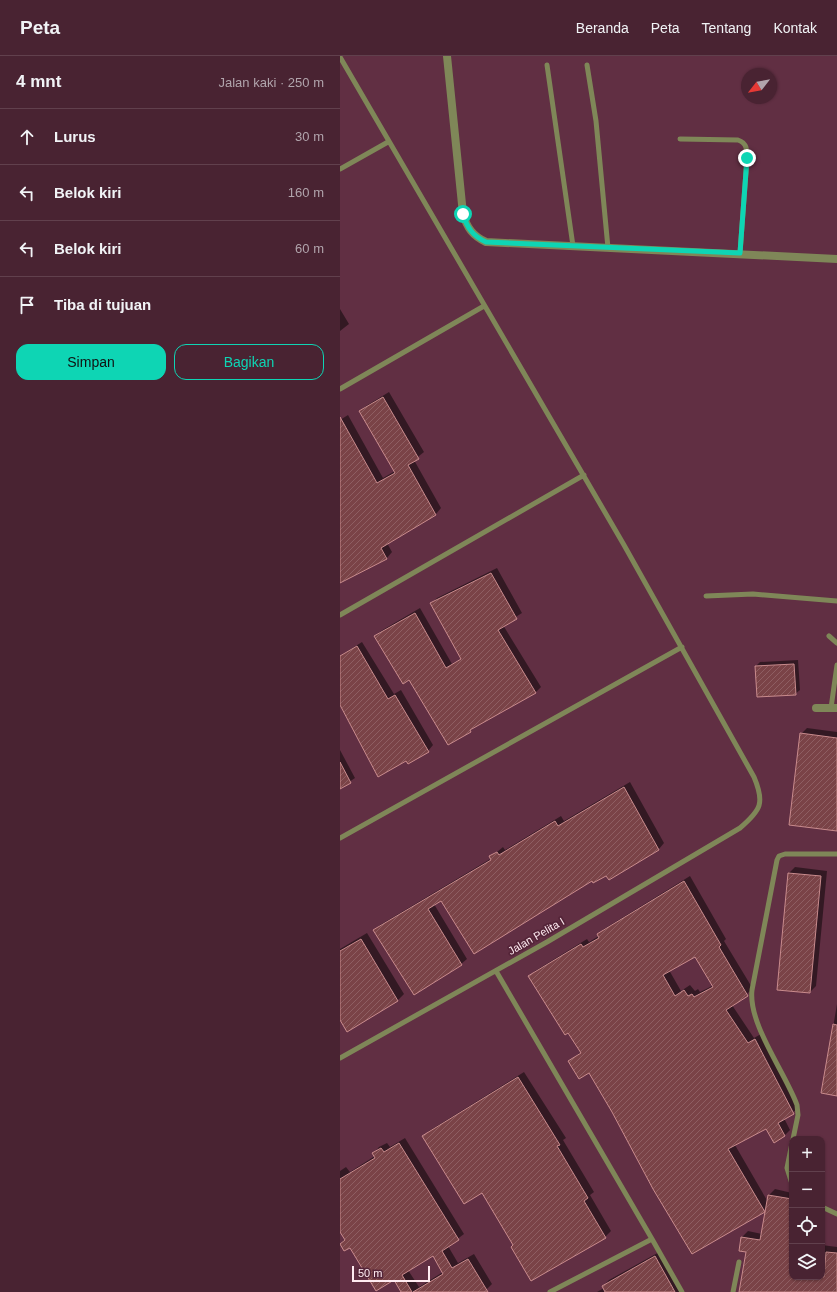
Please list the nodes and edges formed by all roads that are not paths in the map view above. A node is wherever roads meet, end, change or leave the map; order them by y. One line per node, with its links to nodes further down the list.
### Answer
1 (448, 56): 8 (street)
2 (340, 57): 6 (lane, Jalan Pelita I)
3 (548, 65): 8 (lane)
4 (587, 65): 9 (lane)
5 (680, 139): 10 (lane)
6 (388, 142): 7 (lane); 12 (lane, Jalan Pelita I)
7 (340, 169)
8 (573, 246): 9 (street)
9 (608, 248): 10 (street)
10 (740, 253): 11 (street)
11 (837, 258)
12 (484, 306): 13 (lane); 14 (lane, Jalan Pelita I)
13 (340, 389)
14 (584, 475): 17 (lane); 20 (lane, Jalan Pelita I)
15 (706, 596): 16 (lane)
16 (837, 601)
17 (340, 615)
18 (829, 636): 19 (lane)
19 (837, 643)
20 (682, 647): 24 (lane); 26 (lane, Jalan Pelita I)
21 (837, 665): 23 (lane)
22 (816, 708): 23 (street)
23 (834, 708)
24 (340, 838)
25 (837, 854): 28 (lane)
26 (496, 971): 27 (lane, Jalan Pelita I); 33 (lane)
27 (340, 1058)
28 (794, 1136)
29 (789, 1158): 30 (lane)
30 (789, 1174)
31 (824, 1208): 32 (lane)
32 (837, 1214)
33 (652, 1238): 35 (lane); 36 (lane)
34 (739, 1262): 37 (lane)
35 (550, 1292)
36 (682, 1292)
37 (733, 1292)

